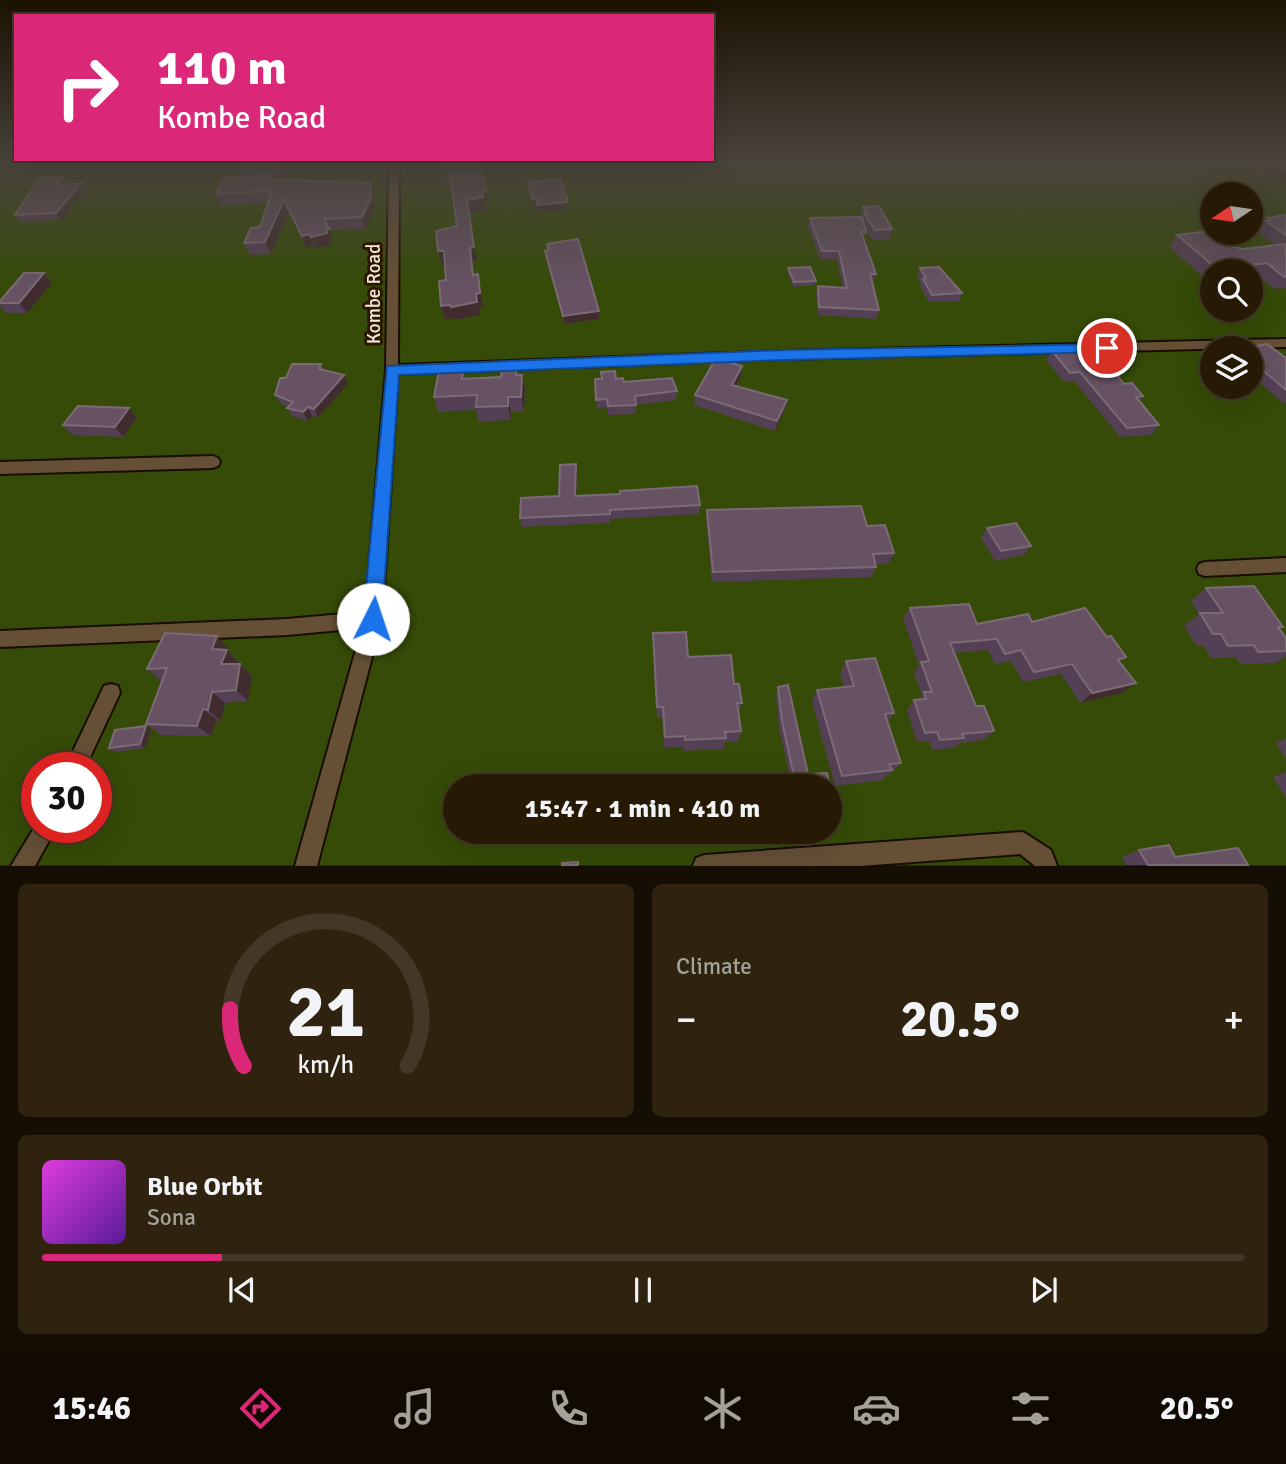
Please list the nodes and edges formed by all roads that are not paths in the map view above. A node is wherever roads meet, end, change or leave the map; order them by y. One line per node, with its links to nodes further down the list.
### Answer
1 (394, 204): 3 (street, Kombe Road)
2 (1286, 344): 3 (street, Kombe Road)
3 (392, 370): 8 (street)
4 (213, 462): 5 (street)
5 (0, 468)
6 (1286, 565): 7 (street)
7 (1205, 569)
8 (373, 619): 9 (street); 14 (street)
9 (0, 639)
10 (111, 693): 11 (street)
11 (83, 752)
12 (37, 843): 13 (street)
13 (22, 866)
14 (306, 866)
15 (704, 866): 16 (street)
16 (1046, 866)

